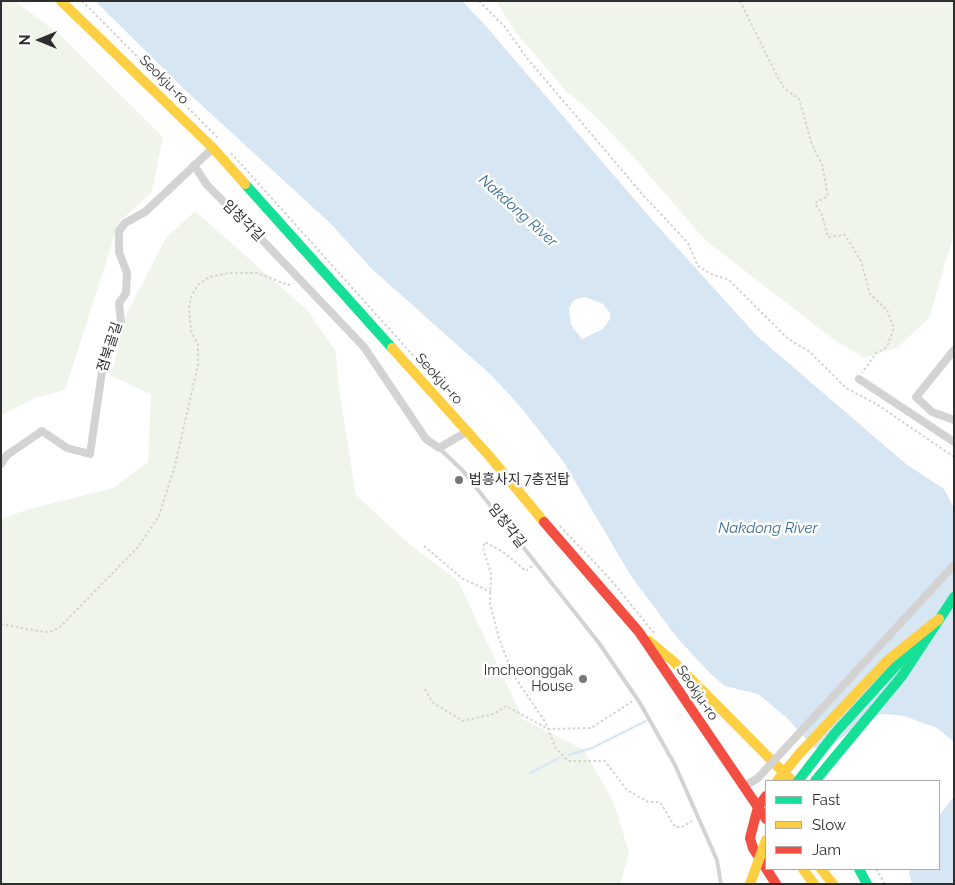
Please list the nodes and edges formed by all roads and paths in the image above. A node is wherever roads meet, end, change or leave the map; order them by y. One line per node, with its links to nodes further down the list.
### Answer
1 (61, 1): 4 (street, Seokju-ro)
2 (479, 1): 15 (path)
3 (740, 1): 8 (path)
4 (213, 148): 5 (street, 점북골길); 12 (street, Seokju-ro)
5 (194, 165): 6 (street, 임청각길); 16 (street, 점북골길)
6 (302, 282): 14 (street, 임청각길); 24 (path)
7 (954, 350): 9 (street)
8 (859, 379): 10 (street)
9 (932, 412): 10 (street); 11 (street)
10 (914, 415): 13 (street)
11 (954, 420)
12 (468, 431): 14 (street); 25 (street, Seokju-ro)
13 (954, 442)
14 (439, 448): 18 (lane, 임청각길)
15 (954, 456)
16 (1, 464)
17 (424, 546): 20 (path)
18 (536, 562): 20 (path); 27 (lane, 임청각길)
19 (954, 566): 33 (street, bridge)
20 (491, 592): 28 (path)
21 (954, 597): 23 (street)
22 (954, 606): 23 (street)
23 (939, 619): 29 (street, bridge); 31 (street, bridge); 32 (street)
24 (1, 624)
25 (639, 632): 30 (street); 35 (street, Seokju-ro)
26 (425, 688): 28 (path)
27 (637, 698): 28 (path); 37 (lane, 임청각길)
28 (548, 729): 37 (path)
29 (779, 780)
30 (791, 780)
31 (799, 780)
32 (816, 780)
33 (750, 783)
34 (765, 797): 35 (street)
35 (758, 807): 36 (street); 38 (street); 40 (street)
36 (765, 814)
37 (698, 818): 46 (lane, 임청각길)
38 (765, 818)
39 (765, 843): 47 (street, bridge)
40 (765, 867)
41 (767, 870): 48 (street)
42 (804, 870): 49 (street)
43 (822, 870): 50 (street)
44 (860, 870): 51 (street)
45 (877, 870): 52 (path)
46 (721, 884)
47 (750, 884)
48 (776, 884)
49 (814, 884)
50 (833, 884)
51 (868, 884)
52 (885, 884)

